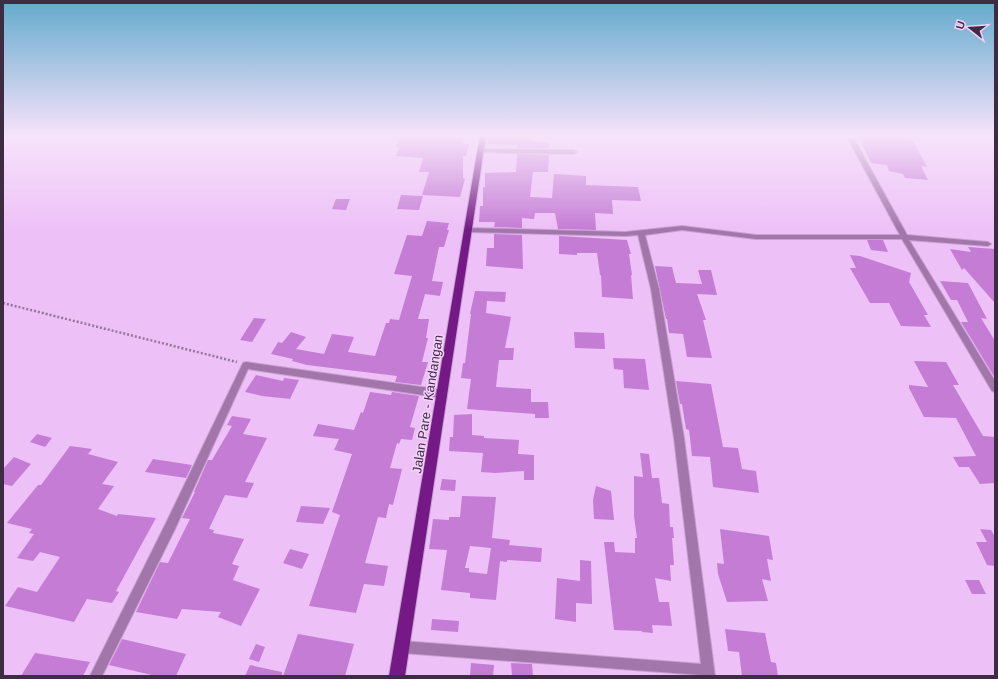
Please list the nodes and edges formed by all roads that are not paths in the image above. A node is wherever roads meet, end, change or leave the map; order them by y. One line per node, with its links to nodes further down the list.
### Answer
1 (477, 167): 3 (main road, Jalan Pare - Kandangan)
2 (865, 167): 5 (street)
3 (468, 230): 4 (street); 8 (main road, Jalan Pare - Kandangan)
4 (641, 233): 5 (street); 10 (street)
5 (904, 237): 6 (street); 7 (street)
6 (988, 244)
7 (995, 388)
8 (443, 394): 9 (main road, Jalan Pare - Kandangan); 11 (street)
9 (402, 647): 10 (street); 12 (main road, Jalan Pare - Kandangan)
10 (709, 673)
11 (96, 676)
12 (397, 676)

